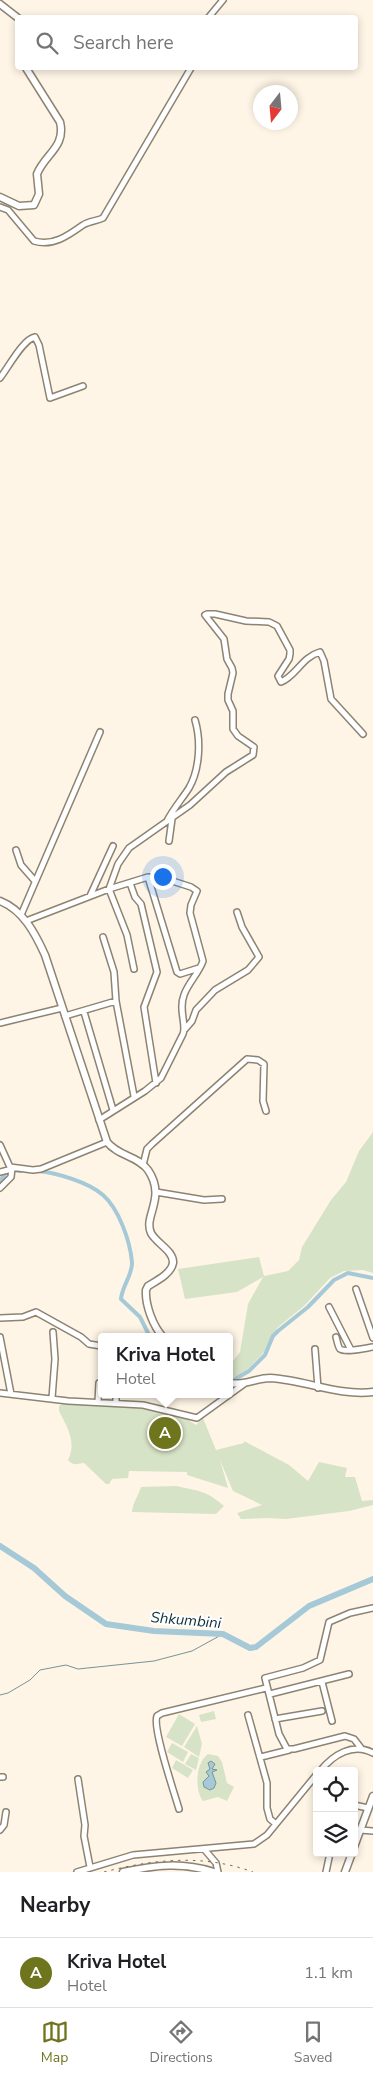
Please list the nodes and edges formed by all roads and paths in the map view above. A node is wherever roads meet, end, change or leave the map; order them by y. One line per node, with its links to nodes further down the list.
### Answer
1 (223, 0): 3 (street)
2 (0, 4): 4 (main road)
3 (210, 15)
4 (15, 16)
5 (27, 70): 7 (main road)
6 (190, 70): 8 (street)
7 (0, 197)
8 (0, 207)
9 (0, 378): 10 (street)
10 (83, 386)
11 (194, 720): 14 (street)
12 (100, 732): 19 (street)
13 (363, 734): 14 (street)
14 (169, 820): 15 (street); 21 (street)
15 (169, 841)
16 (113, 846): 22 (street)
17 (16, 850): 19 (street)
18 (148, 878): 20 (street); 27 (street); 27 (street)
19 (35, 881): 25 (street)
20 (130, 883): 21 (street); 35 (street)
21 (109, 889): 22 (street); 28 (street)
22 (90, 896): 25 (street)
23 (0, 901): 25 (main road)
24 (237, 912): 34 (street)
25 (23, 918): 30 (main road)
26 (103, 937): 29 (street)
27 (199, 968): 34 (street)
28 (134, 969)
29 (116, 1001): 31 (street); 36 (street)
30 (62, 1008): 32 (main road); 33 (street)
31 (84, 1012): 32 (street); 37 (street)
32 (65, 1016): 39 (main road)
33 (0, 1023)
34 (185, 1029): 35 (street)
35 (156, 1082): 36 (street)
36 (134, 1096): 37 (street)
37 (113, 1110): 39 (street)
38 (266, 1111): 42 (street)
39 (99, 1120): 40 (main road)
40 (107, 1142): 42 (main road); 43 (street)
41 (0, 1145): 43 (street)
42 (143, 1165): 46 (main road)
43 (12, 1170): 44 (street); 45 (street)
44 (0, 1172)
45 (0, 1188)
46 (156, 1192): 47 (street); 52 (main road)
47 (222, 1199)
48 (356, 1289): 55 (street)
49 (329, 1307): 59 (street)
50 (0, 1318): 56 (street)
51 (53, 1332): 67 (street)
52 (160, 1333)
53 (0, 1337): 66 (street)
54 (336, 1337): 59 (street)
55 (373, 1338)
56 (98, 1346)
57 (373, 1347): 59 (street)
58 (315, 1349): 62 (street)
59 (350, 1350)
60 (233, 1384): 61 (main road)
61 (244, 1384): 62 (main road); 63 (street)
62 (318, 1388): 64 (main road)
63 (233, 1392)
64 (373, 1392)
65 (0, 1393): 66 (street)
66 (11, 1394): 67 (street)
67 (52, 1398): 71 (street)
68 (98, 1398): 71 (street)
69 (116, 1398): 72 (street)
70 (224, 1398): 72 (street)
71 (98, 1402): 72 (street)
72 (116, 1402)
73 (373, 1608): 76 (street)
74 (349, 1674): 75 (street)
75 (322, 1682): 77 (street); 81 (street)
76 (266, 1688): 77 (street); 92 (street)
77 (270, 1694): 80 (street)
78 (322, 1711): 80 (street)
79 (248, 1715): 85 (street)
80 (275, 1718): 83 (street)
81 (332, 1721)
82 (361, 1748): 83 (street); 84 (street); 86 (street)
83 (289, 1750): 85 (street)
84 (373, 1753)
85 (261, 1757): 94 (street)
86 (325, 1767)
87 (313, 1779): 94 (street)
88 (78, 1780): 102 (street)
89 (373, 1796): 91 (main road)
90 (358, 1806): 91 (street)
91 (368, 1808): 96 (main road)
92 (178, 1809)
93 (6, 1812): 95 (street)
94 (276, 1824): 99 (street)
95 (0, 1830)
96 (360, 1830): 97 (street); 98 (main road)
97 (373, 1831)
98 (358, 1836)
99 (204, 1849): 102 (street); 107 (street)
100 (329, 1857): 108 (street)
101 (351, 1857): 109 (main road)
102 (90, 1867): 105 (street)
103 (201, 1870): 104 (main road); 107 (main road)
104 (131, 1871): 106 (main road)
105 (77, 1872)
106 (123, 1872)
107 (216, 1872)
108 (326, 1872)
109 (345, 1872)

